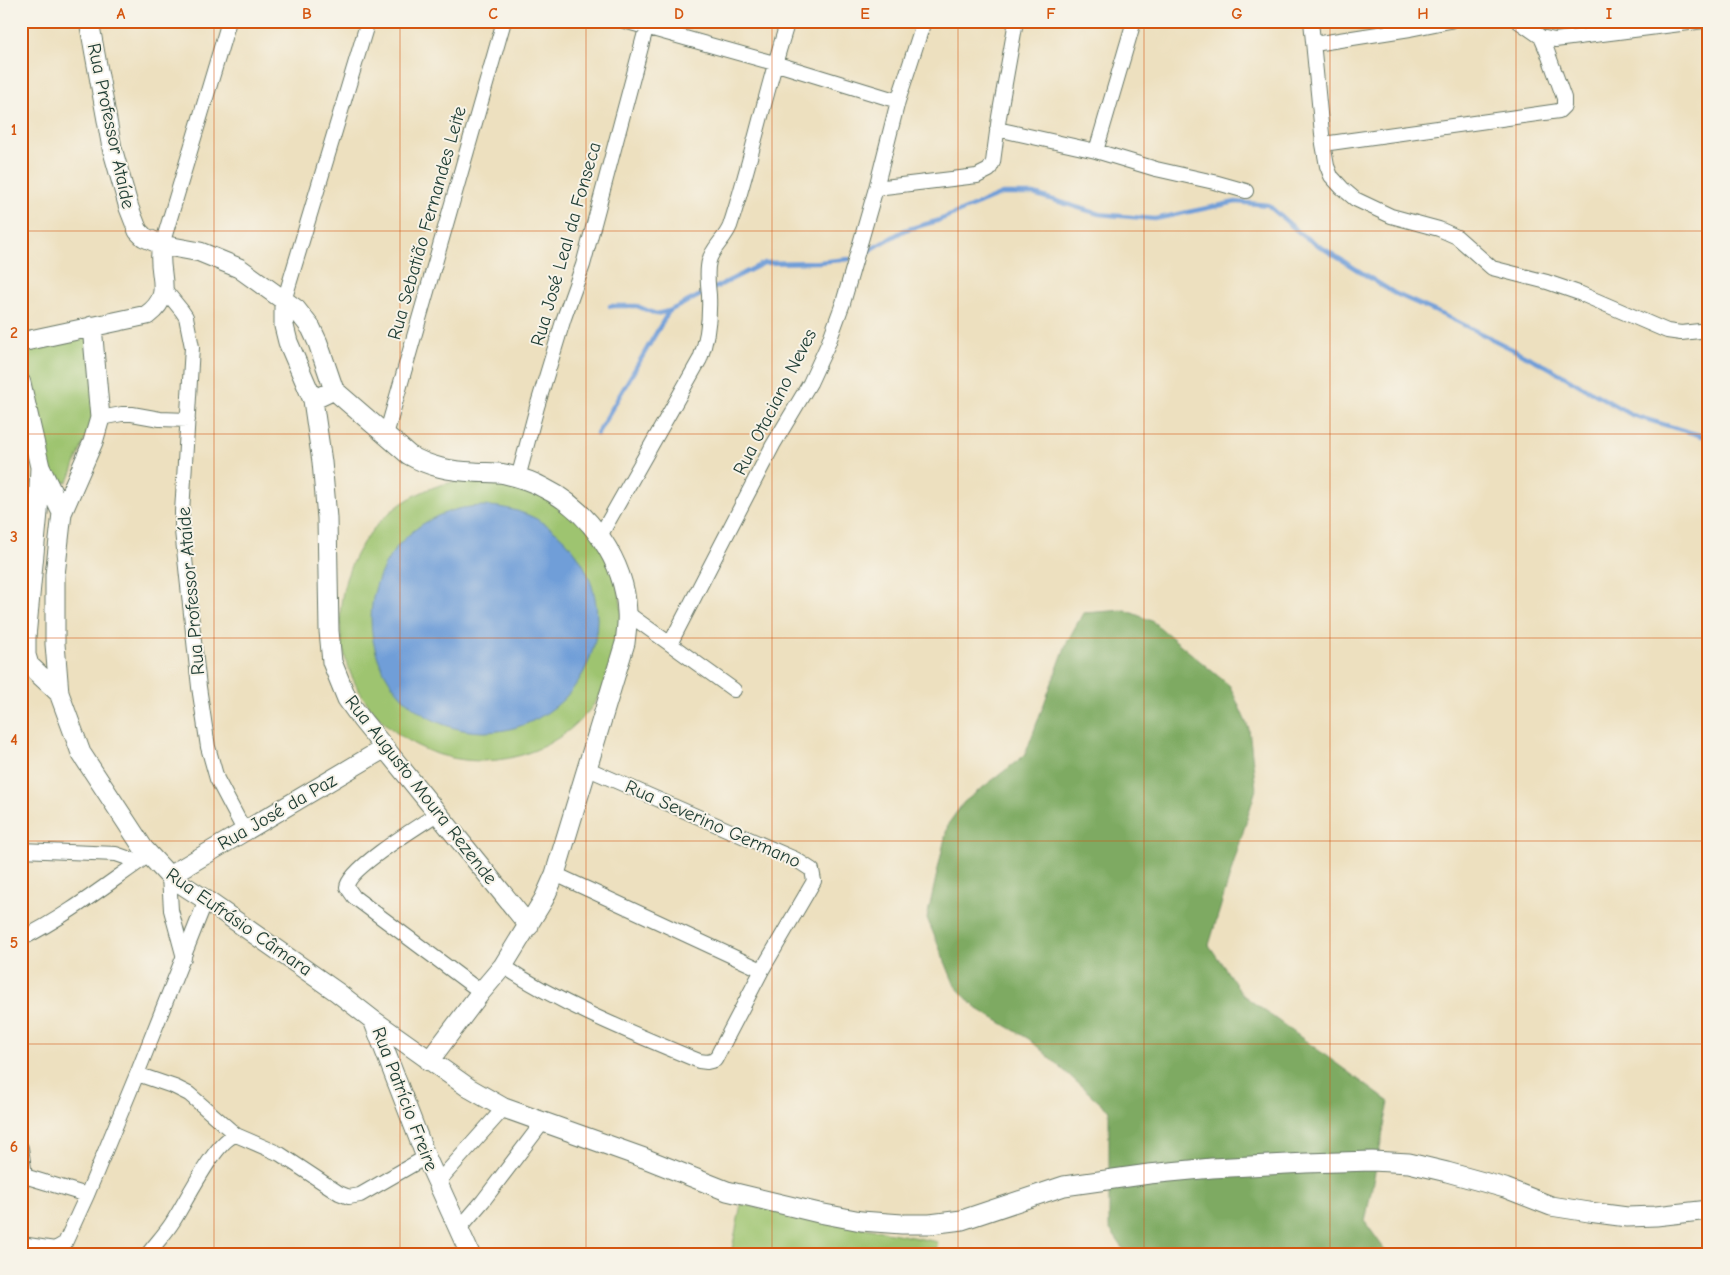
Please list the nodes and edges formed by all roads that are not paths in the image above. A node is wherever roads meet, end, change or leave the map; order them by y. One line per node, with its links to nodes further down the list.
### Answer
1 (89, 21): 24 (street, Rua Professor Ataíde)
2 (229, 21): 24 (street)
3 (368, 21): 26 (street)
4 (504, 21): 35 (street, Rua Sebatião Fernandes Leite)
5 (624, 21): 14 (street)
6 (788, 21): 17 (street)
7 (924, 21): 18 (street, Rua Otaciano Neves)
8 (1016, 21): 19 (street)
9 (1134, 21): 21 (street)
10 (1311, 21): 16 (street)
11 (1450, 21): 16 (street)
12 (1518, 21): 15 (street)
13 (1704, 21): 15 (street)
14 (647, 24): 17 (street); 37 (street, Rua José Leal da Fonseca)
15 (1541, 37): 20 (street)
16 (1314, 44): 20 (street)
17 (774, 63): 18 (street); 39 (street)
18 (898, 101): 22 (street, Rua Otaciano Neves)
19 (997, 129): 21 (street); 22 (street)
20 (1323, 144): 28 (street)
21 (1096, 151): 23 (street)
22 (876, 188): 42 (street, Rua Otaciano Neves)
23 (1246, 191)
24 (162, 245): 25 (street); 26 (street, Rua Professor Ataíde)
25 (165, 290): 27 (street); 34 (street, Rua Professor Ataíde)
26 (284, 301): 31 (street, Rua Professor Ataíde); 32 (street, Rua Augusto Moura Rezende)
27 (92, 326): 29 (street); 33 (street)
28 (1709, 330)
29 (21, 342)
30 (21, 383): 36 (street)
31 (334, 390): 32 (street); 35 (street)
32 (313, 400): 46 (street, Rua Augusto Moura Rezende)
33 (100, 418): 34 (street); 38 (street, Rua Eufrásio Câmara)
34 (188, 420): 49 (street, Rua Professor Ataíde)
35 (386, 435): 37 (street)
36 (40, 467): 38 (street); 43 (street)
37 (518, 478): 39 (street)
38 (62, 513): 41 (street, Rua Eufrásio Câmara)
39 (600, 536): 40 (street)
40 (627, 613): 42 (street); 47 (street)
41 (55, 644): 43 (street); 45 (street, Rua Eufrásio Câmara)
42 (670, 644): 44 (street)
43 (25, 668): 45 (street)
44 (734, 690)
45 (59, 694): 51 (street, Rua Eufrásio Câmara)
46 (385, 748): 48 (street, Rua Augusto Moura Rezende); 49 (street, Rua José da Paz)
47 (586, 768): 52 (street); 59 (street, Rua Severino Germano)
48 (437, 814): 55 (street, Rua Augusto Moura Rezende); 60 (street)
49 (245, 832): 53 (street, Rua José da Paz)
50 (21, 850): 51 (street)
51 (144, 858): 53 (street, Rua Eufrásio Câmara); 56 (street)
52 (555, 874): 55 (street); 59 (street)
53 (169, 876): 54 (street, Rua Eufrásio Câmara); 57 (street)
54 (206, 900): 57 (street); 61 (street, Rua Eufrásio Câmara)
55 (528, 926): 58 (street)
56 (21, 939)
57 (184, 958): 63 (street)
58 (503, 966): 59 (street); 60 (street)
59 (762, 970)
60 (481, 992): 62 (street)
61 (373, 1020): 62 (street, Rua Patrício Freire); 68 (street, Rua Patrício Freire)
62 (429, 1061): 64 (street, Rua Patrício Freire)
63 (136, 1074): 66 (street); 71 (street)
64 (504, 1108): 65 (street, Rua Patrício Freire); 70 (street, Rua Patrício Freire)
65 (543, 1122): 72 (street, Rua Patrício Freire); 73 (street)
66 (236, 1135): 68 (street); 75 (street)
67 (21, 1148): 69 (street)
68 (426, 1157): 70 (street, Rua Patrício Freire)
69 (23, 1175): 71 (street)
70 (438, 1182): 73 (street, Rua Patrício Freire)
71 (87, 1195): 74 (street)
72 (1709, 1210)
73 (458, 1230): 76 (street, Rua Patrício Freire)
74 (21, 1244)
75 (148, 1254)
76 (470, 1254)

